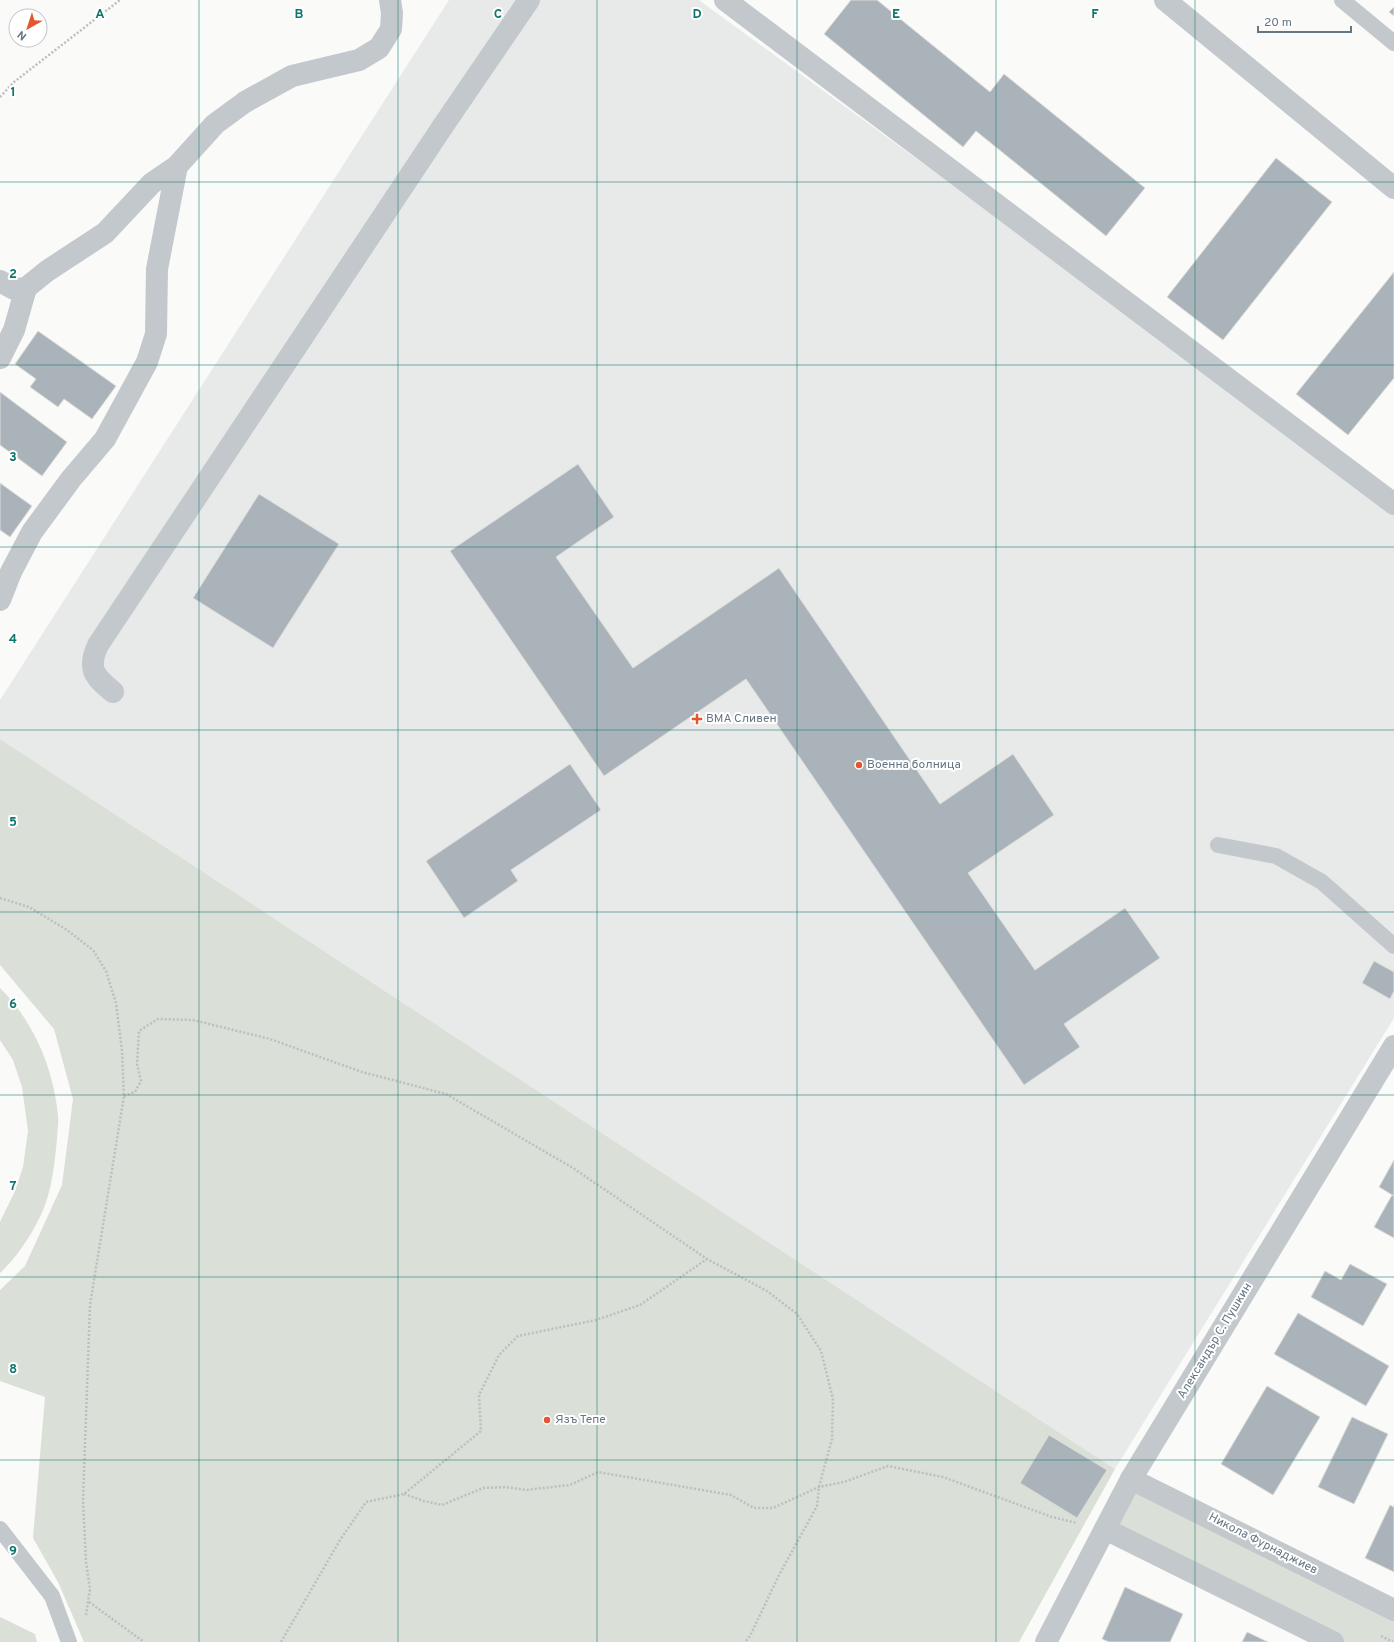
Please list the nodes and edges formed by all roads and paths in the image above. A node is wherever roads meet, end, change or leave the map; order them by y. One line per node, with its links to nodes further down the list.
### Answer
1 (120, 0): 8 (path)
2 (390, 0): 9 (street)
3 (529, 0): 16 (street)
4 (726, 0): 14 (street)
5 (1165, 0): 10 (street)
6 (1342, 0): 7 (lane)
7 (1394, 43)
8 (0, 97)
9 (177, 166): 12 (street); 15 (street)
10 (1394, 188)
11 (0, 281): 12 (street)
12 (26, 288): 13 (street)
13 (0, 358)
14 (1394, 504)
15 (0, 600)
16 (113, 692)
17 (1218, 845): 19 (lane)
18 (0, 898): 21 (path)
19 (1394, 946)
20 (1394, 1046): 23 (street, Александър С. Пушкин)
21 (124, 1096): 22 (path); 28 (path)
22 (707, 1258): 24 (path); 25 (path)
23 (1132, 1479): 27 (street, Александър С. Пушкин); 29 (street, Никола Фурнаджиев)
24 (819, 1487): 25 (path); 27 (path); 34 (path)
25 (404, 1494): 33 (path)
26 (0, 1529): 31 (lane)
27 (1105, 1529): 35 (street, Александър С. Пушкин); 36 (street)
28 (89, 1602): 30 (path); 32 (path)
29 (1394, 1610)
30 (84, 1618)
31 (69, 1642)
32 (144, 1642)
33 (281, 1642)
34 (745, 1642)
35 (1046, 1642)
36 (1333, 1642)

